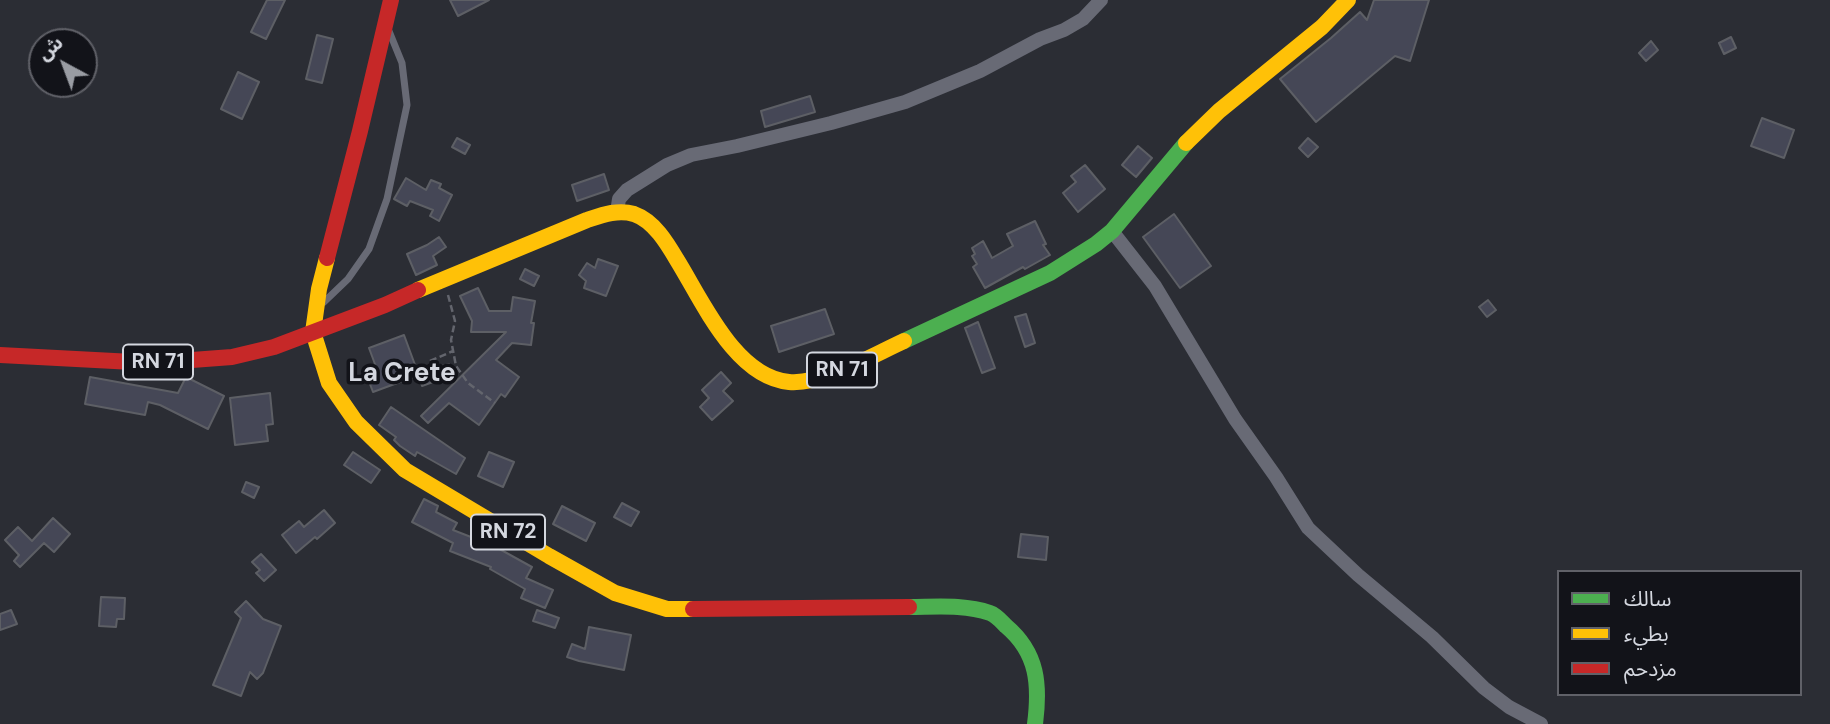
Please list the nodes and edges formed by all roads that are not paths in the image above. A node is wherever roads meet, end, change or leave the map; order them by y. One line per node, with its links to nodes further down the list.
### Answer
1 (391, 0): 4 (main road, RN 72)
2 (1101, 0): 5 (street)
3 (1348, 0): 6 (main road, RN 71)
4 (385, 21): 7 (main road, RN 72); 7 (lane)
5 (617, 212): 6 (main road, RN 71); 8 (main road, RN 71)
6 (1112, 231): 11 (street)
7 (316, 310): 8 (main road, RN 72)
8 (313, 332): 9 (main road, RN 71); 10 (main road, RN 72)
9 (0, 355)
10 (1035, 724)
11 (1541, 724)

